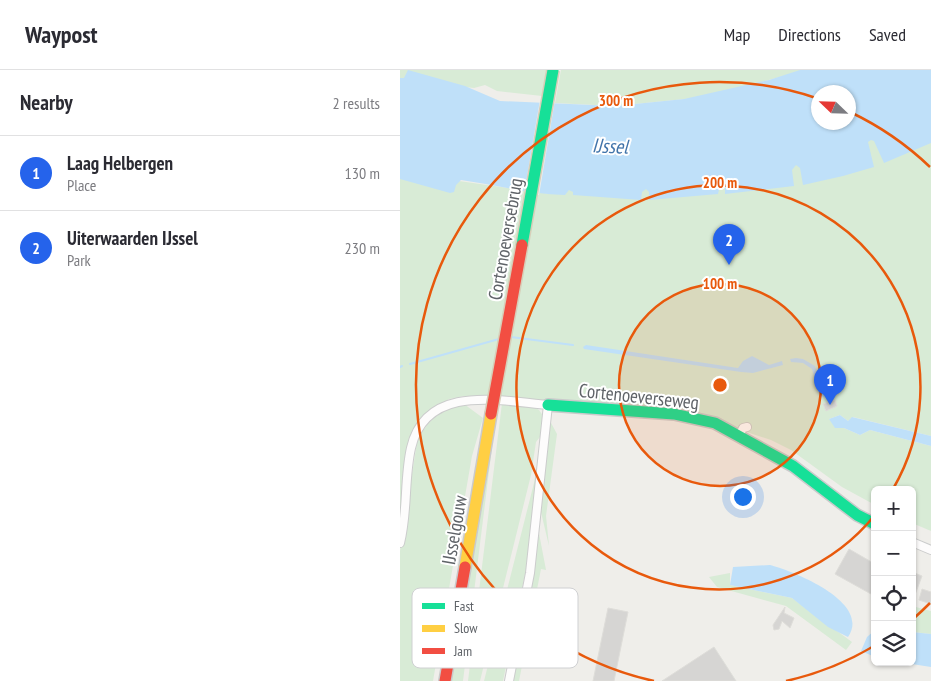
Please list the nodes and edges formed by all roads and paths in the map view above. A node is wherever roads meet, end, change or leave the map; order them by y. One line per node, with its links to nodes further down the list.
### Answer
1 (553, 70): 3 (main road, Cortenoeversebrug, bridge)
2 (548, 405): 4 (main road, Cortenoeverseweg); 5 (street, Cortenoeverseweg); 9 (street)
3 (491, 414): 8 (main road, IJsselgouw)
4 (871, 522)
5 (400, 543)
6 (916, 544): 7 (street)
7 (931, 550)
8 (461, 588)
9 (526, 588)
10 (447, 668): 12 (main road, IJsselgouw)
11 (511, 668): 13 (street)
12 (445, 681)
13 (509, 681)

